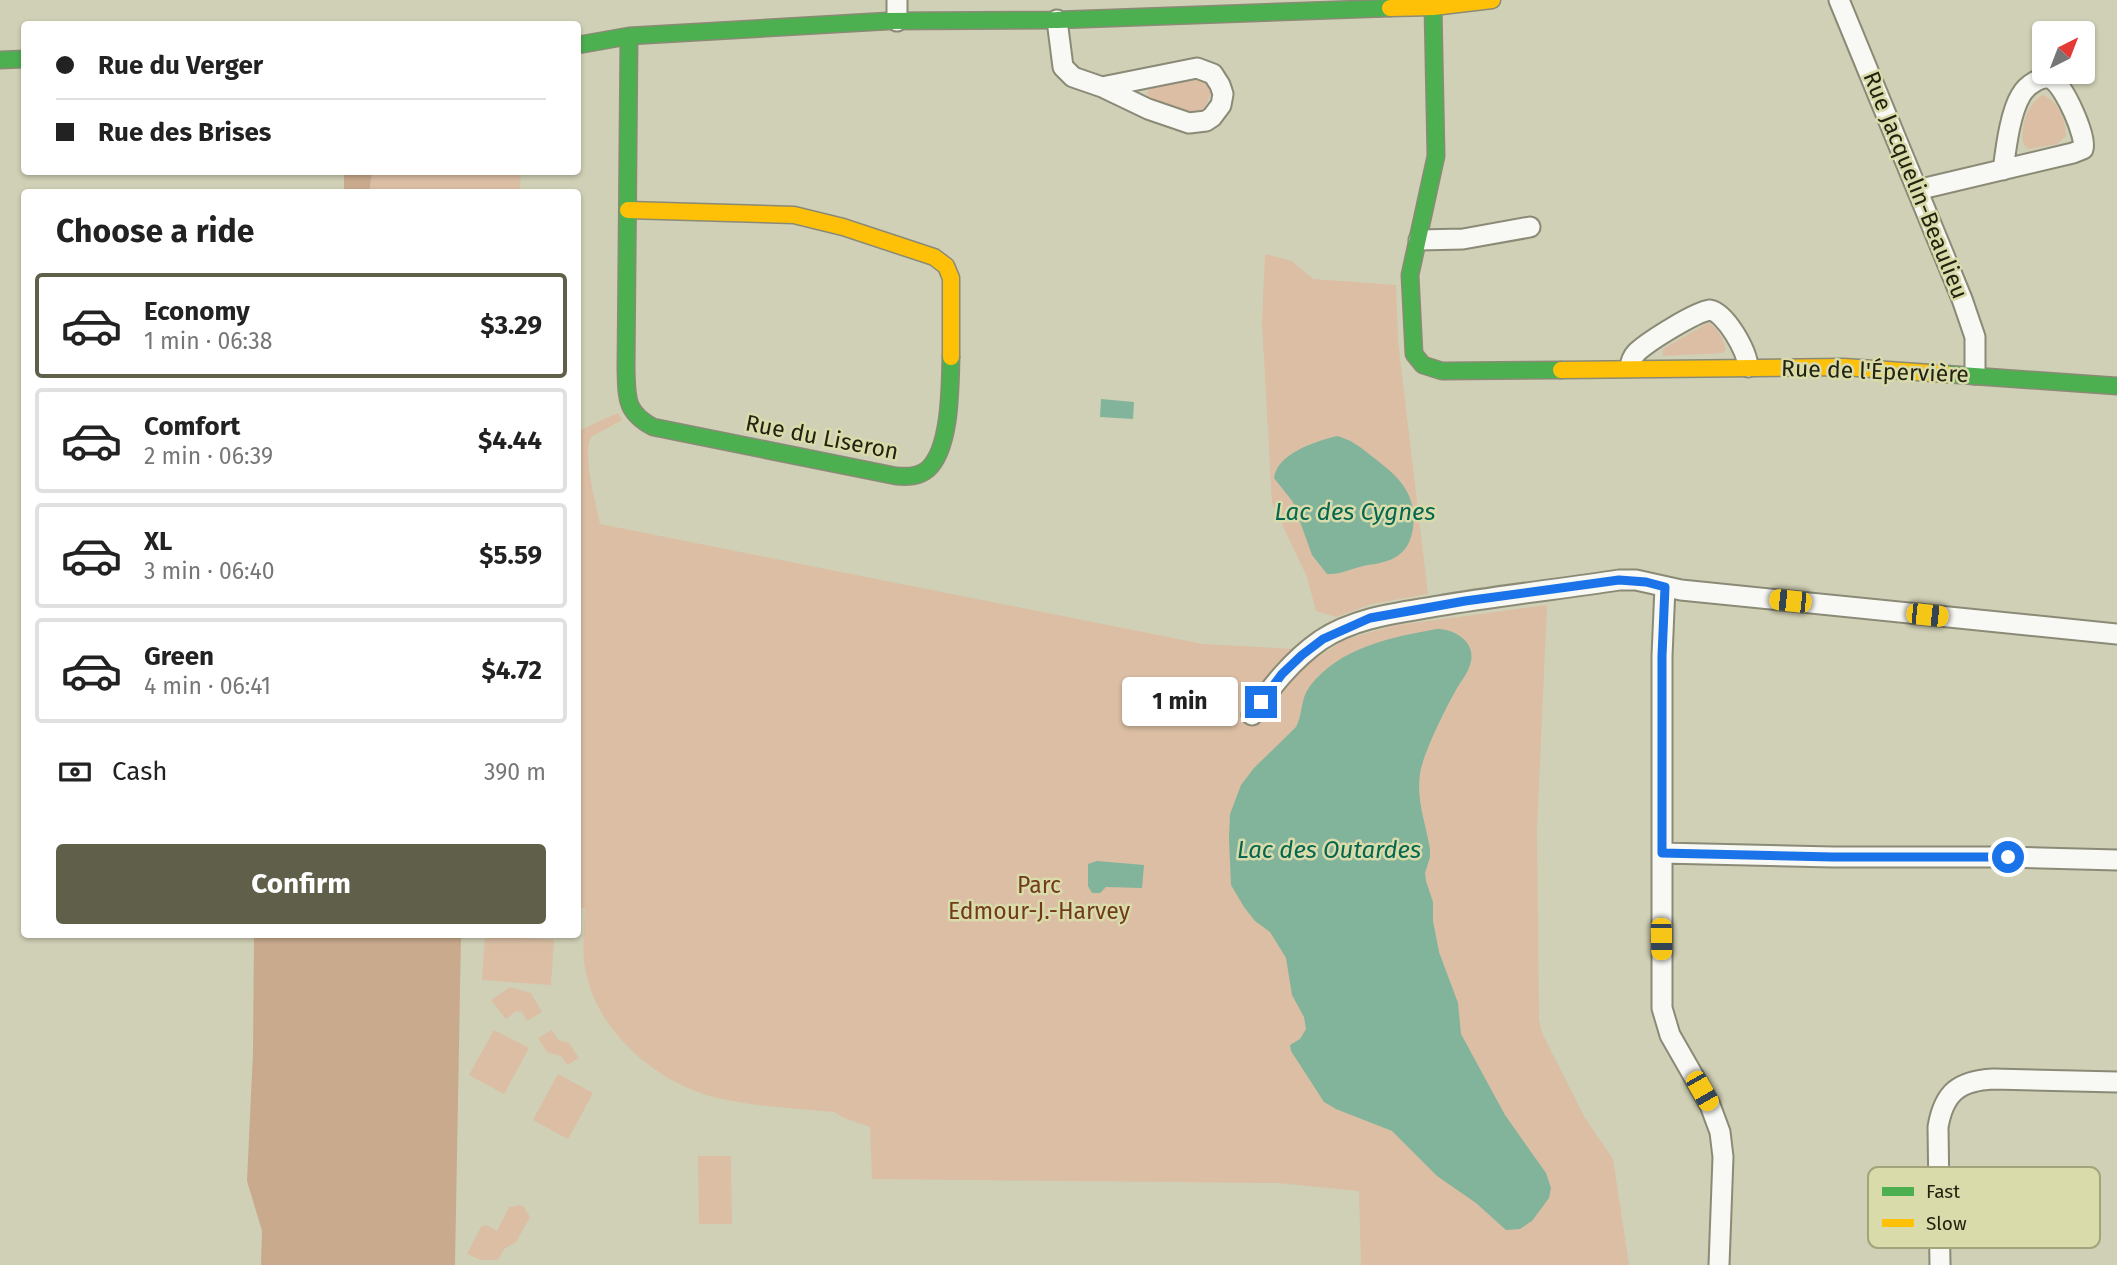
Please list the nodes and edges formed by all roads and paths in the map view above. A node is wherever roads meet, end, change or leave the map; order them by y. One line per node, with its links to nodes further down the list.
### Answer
1 (897, 0): 7 (street)
2 (1492, 0): 5 (street)
3 (1839, 0): 15 (street, Rue Jacquelin-Beaulieu)
4 (1274, 6): 5 (street); 6 (street)
5 (1433, 7): 18 (street, Rue de l'Épervière)
6 (1057, 20): 7 (street); 13 (street)
7 (897, 21): 9 (street)
8 (585, 28): 9 (street)
9 (629, 36): 10 (street); 16 (street, Rue du Liseron)
10 (581, 44)
11 (0, 60): 12 (street)
12 (21, 60)
13 (1101, 87): 13 (street)
14 (2003, 170): 14 (street); 15 (street)
15 (1917, 190): 21 (street, Rue Jacquelin-Beaulieu)
16 (628, 210): 16 (street, Rue du Liseron)
17 (1530, 227): 18 (street)
18 (1419, 240): 19 (street, Rue de l'Épervière)
19 (1630, 367): 20 (street, Rue de l'Épervière); 20 (street, Rue de l'Épervière)
20 (1748, 367): 21 (street, Rue de l'Épervière)
21 (1975, 374): 22 (street, Rue de l'Épervière)
22 (2117, 386)
23 (1665, 587): 24 (street); 25 (street); 26 (street)
24 (2117, 634)
25 (1252, 715)
26 (1662, 853): 27 (street); 30 (street)
27 (2117, 860)
28 (2117, 1082): 29 (street)
29 (1939, 1167)
30 (1719, 1265)

